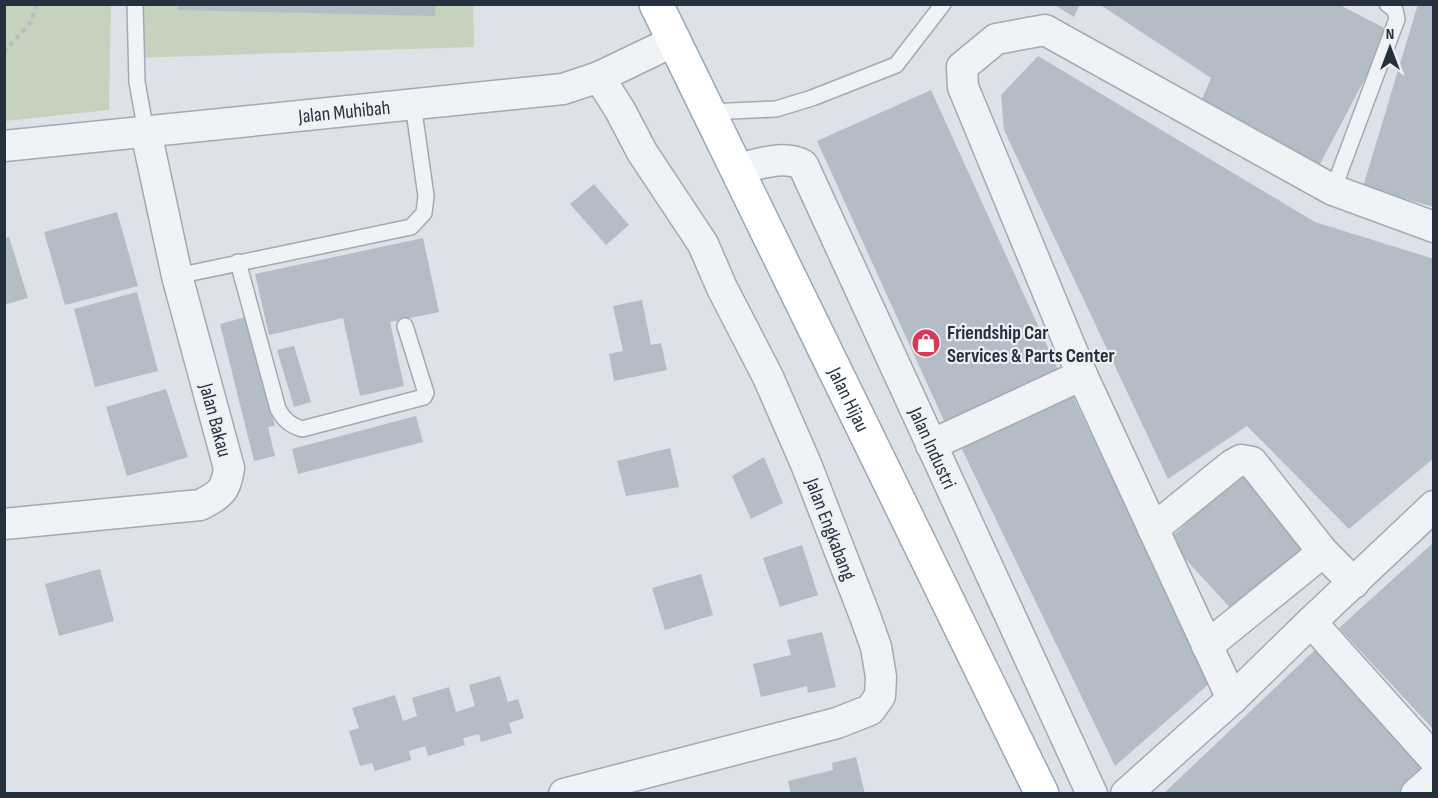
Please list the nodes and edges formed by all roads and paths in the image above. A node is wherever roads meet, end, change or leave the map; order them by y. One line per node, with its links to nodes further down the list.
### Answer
1 (37, 4): 7 (path)
2 (135, 4): 11 (lane)
3 (656, 4): 6 (main road, Jalan Hijau)
4 (943, 4): 10 (lane)
5 (1387, 4): 14 (lane)
6 (674, 42): 8 (street, Jalan Muhibah); 10 (main road, Jalan Hijau)
7 (4, 52)
8 (599, 77): 9 (street, Jalan Muhibah); 31 (street, Jalan Engkabang)
9 (413, 104): 11 (street, Jalan Muhibah); 16 (lane)
10 (708, 112): 13 (main road, Jalan Hijau)
11 (146, 132): 12 (street, Jalan Muhibah); 17 (street, Jalan Bakau)
12 (4, 146)
13 (736, 169): 20 (street, Jalan Industri); 32 (main road, Jalan Hijau)
14 (1333, 190): 15 (street); 19 (street)
15 (1434, 227)
16 (238, 262): 17 (lane); 18 (lane)
17 (177, 276): 22 (street, Jalan Bakau)
18 (405, 326)
19 (1082, 375): 20 (street); 23 (street)
20 (931, 445): 33 (street, Jalan Industri)
21 (1434, 506): 25 (street)
22 (4, 524)
23 (1153, 529): 24 (street); 27 (street)
24 (1323, 552): 25 (street); 27 (street)
25 (1354, 583): 26 (street)
26 (1311, 622): 28 (street); 29 (street)
27 (1207, 646): 28 (street)
28 (1232, 699): 34 (street)
29 (1434, 759)
30 (1434, 778): 35 (street)
31 (564, 794)
32 (1042, 794)
33 (1092, 794)
34 (1126, 794)
35 (1416, 794)

